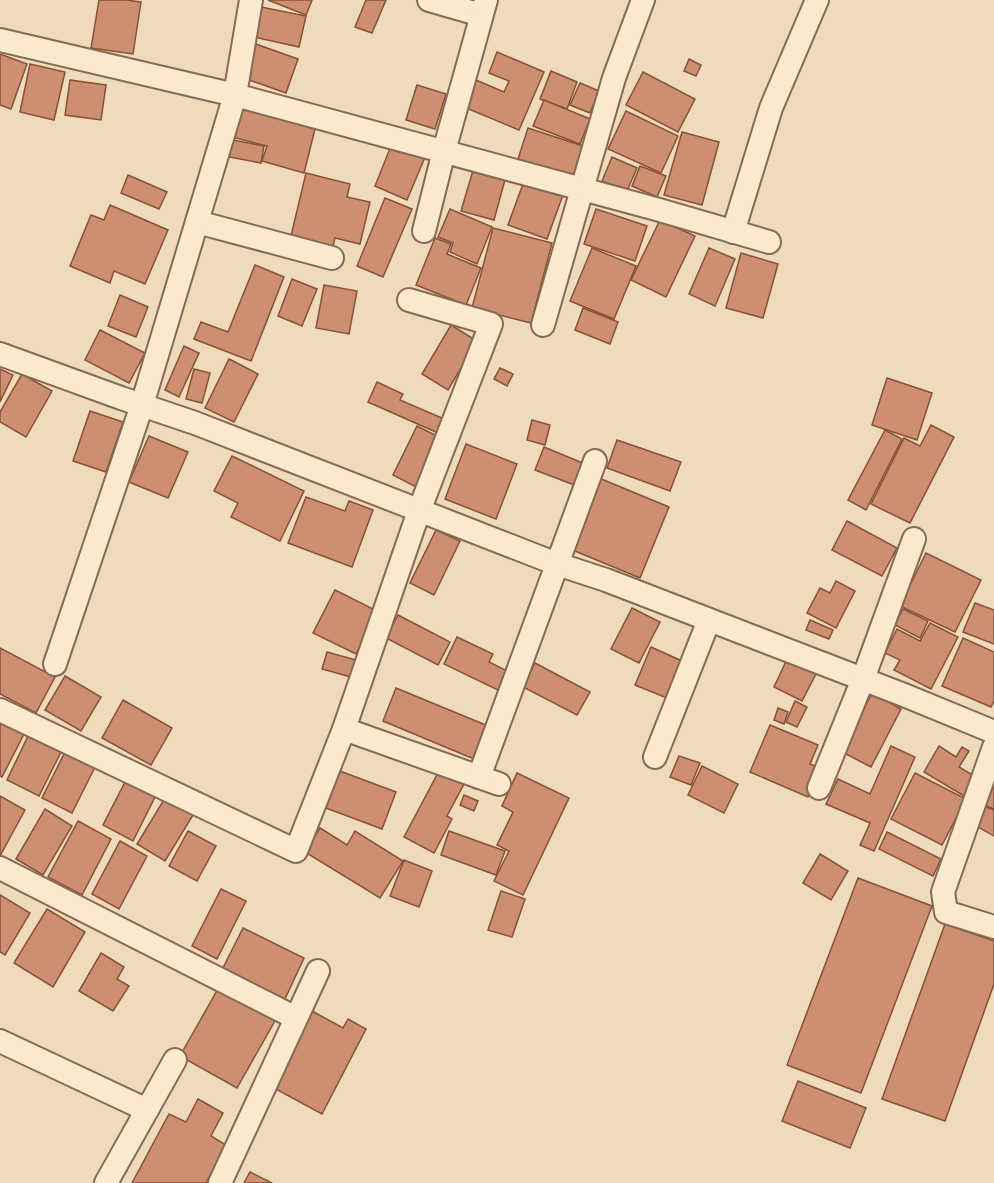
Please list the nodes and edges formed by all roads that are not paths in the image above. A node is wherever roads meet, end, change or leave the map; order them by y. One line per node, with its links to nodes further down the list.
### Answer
1 (251, 0): 7 (street)
2 (429, 0): 5 (street)
3 (643, 0): 9 (street)
4 (817, 0): 12 (street)
5 (483, 8): 8 (street)
6 (0, 40): 7 (street)
7 (235, 95): 8 (street); 10 (street)
8 (444, 152): 9 (street); 11 (street)
9 (581, 189): 12 (street); 16 (street)
10 (197, 222): 14 (street); 18 (street)
11 (424, 231)
12 (733, 231): 13 (street)
13 (769, 242)
14 (332, 258)
15 (409, 300): 20 (street)
16 (543, 325)
17 (0, 354): 18 (street)
18 (142, 405): 20 (street); 24 (street)
19 (595, 461): 22 (street)
20 (419, 511): 22 (street); 27 (street)
21 (914, 539): 25 (street)
22 (557, 564): 23 (street); 27 (street)
23 (709, 620): 25 (street); 29 (street)
24 (55, 664)
25 (863, 679): 28 (street); 30 (street)
26 (0, 710): 27 (street)
27 (344, 729)
28 (993, 733): 32 (street)
29 (655, 757)
30 (819, 788)
31 (0, 868): 34 (street)
32 (994, 927)
33 (318, 971): 34 (street)
34 (296, 1018): 39 (street)
35 (0, 1041): 37 (street)
36 (175, 1060): 37 (street)
37 (147, 1110): 38 (street)
38 (106, 1183)
39 (220, 1183)

